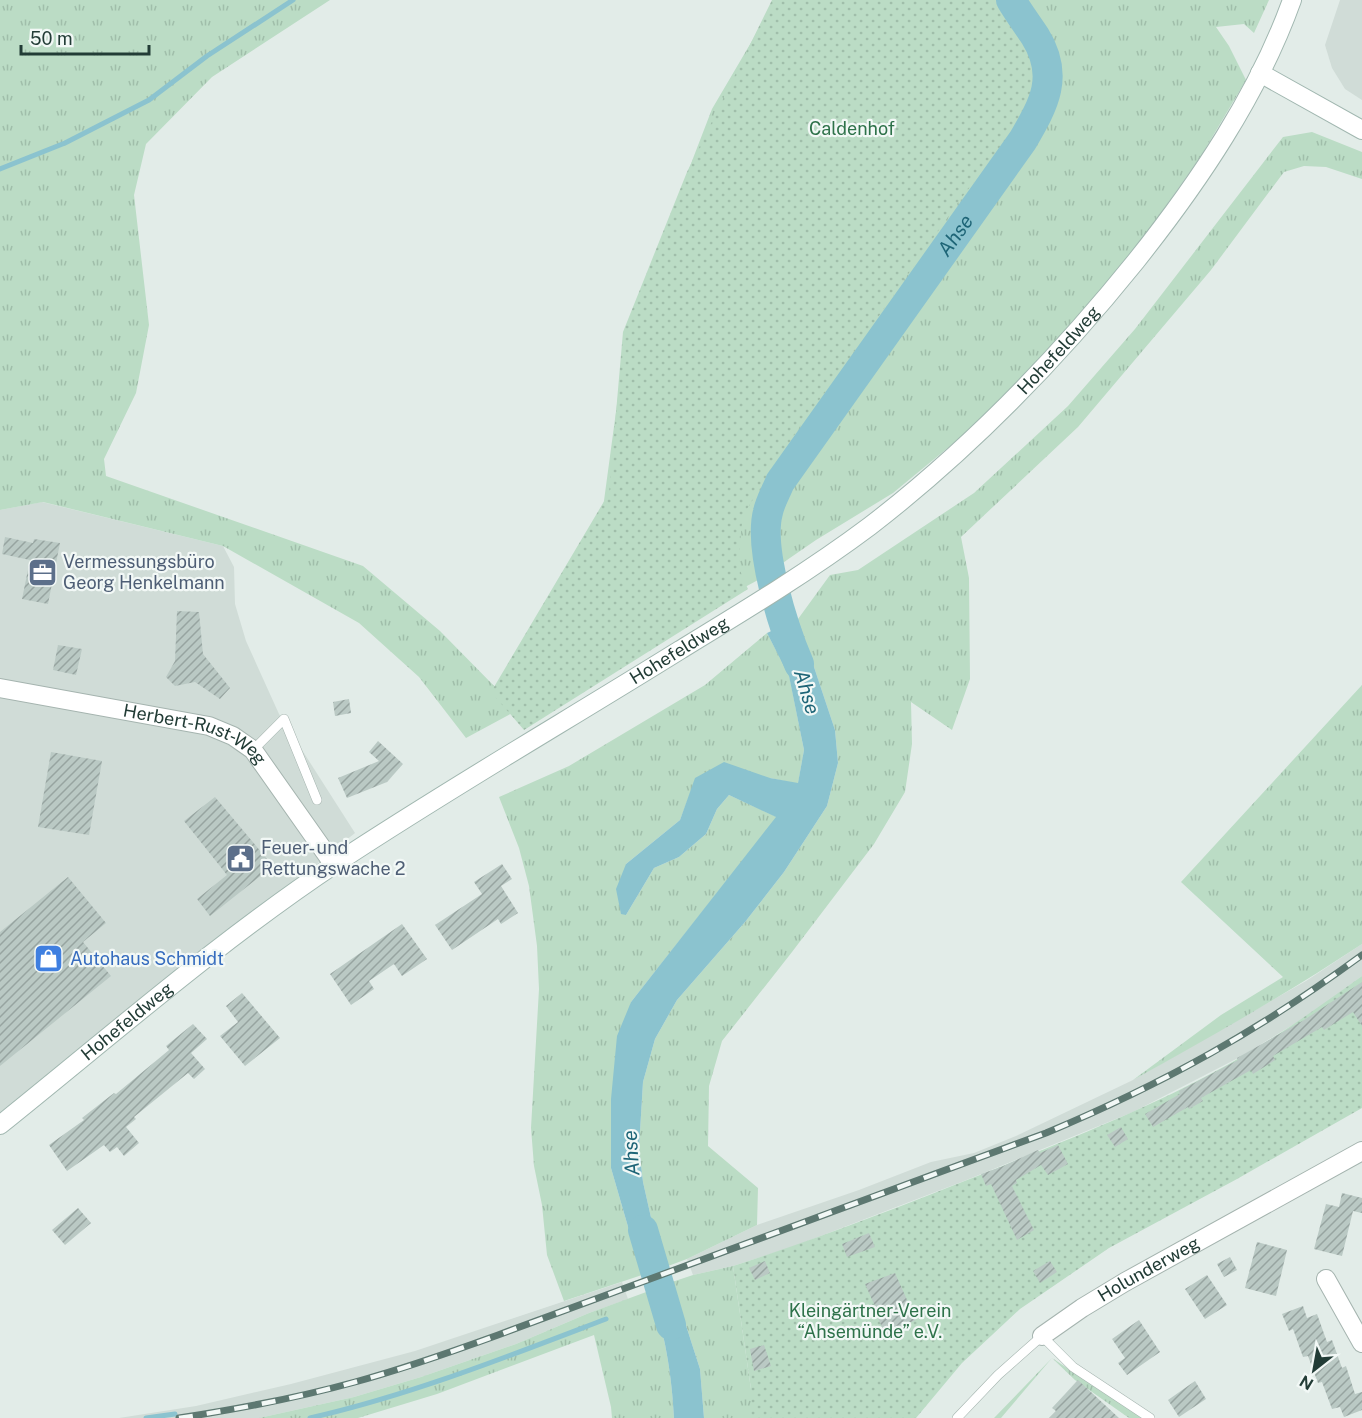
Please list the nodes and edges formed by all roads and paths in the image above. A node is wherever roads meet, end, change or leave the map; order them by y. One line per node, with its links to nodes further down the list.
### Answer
1 (1292, 0): 2 (main road, Hohefeldweg)
2 (1260, 73): 3 (main road); 7 (main road, Hohefeldweg)
3 (1362, 130)
4 (0, 688): 5 (main road, Herbert-Rust-Weg)
5 (253, 750): 6 (lane); 7 (main road, Herbert-Rust-Weg)
6 (318, 800)
7 (334, 865): 8 (main road, Hohefeldweg)
8 (0, 1125)
9 (1362, 1151): 11 (main road, Holunderweg)
10 (1326, 1279): 12 (main road)
11 (1042, 1336): 13 (lane, Holunderweg); 14 (lane)
12 (1362, 1342)
13 (957, 1418)
14 (1150, 1418)

